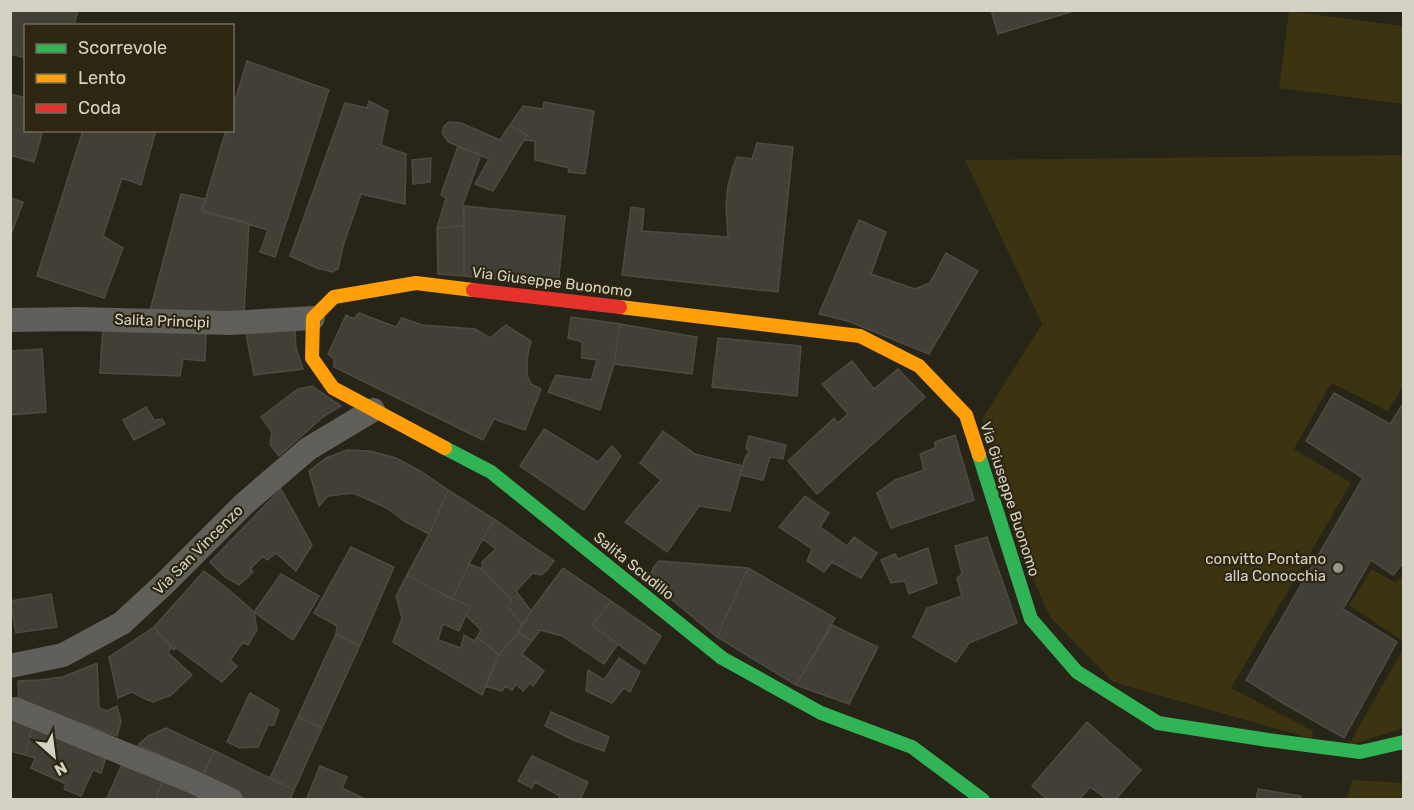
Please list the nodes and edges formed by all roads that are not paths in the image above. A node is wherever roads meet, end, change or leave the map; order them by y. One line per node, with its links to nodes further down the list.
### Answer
1 (313, 318): 2 (street, Salita Principi); 3 (street, Salita Scudillo); 6 (street, Via Giuseppe Buonomo)
2 (10, 320)
3 (373, 410): 4 (street, Via San Vincenzo); 8 (street, Salita Scudillo)
4 (10, 666)
5 (15, 709): 7 (street)
6 (1404, 742)
7 (231, 800)
8 (983, 800)

